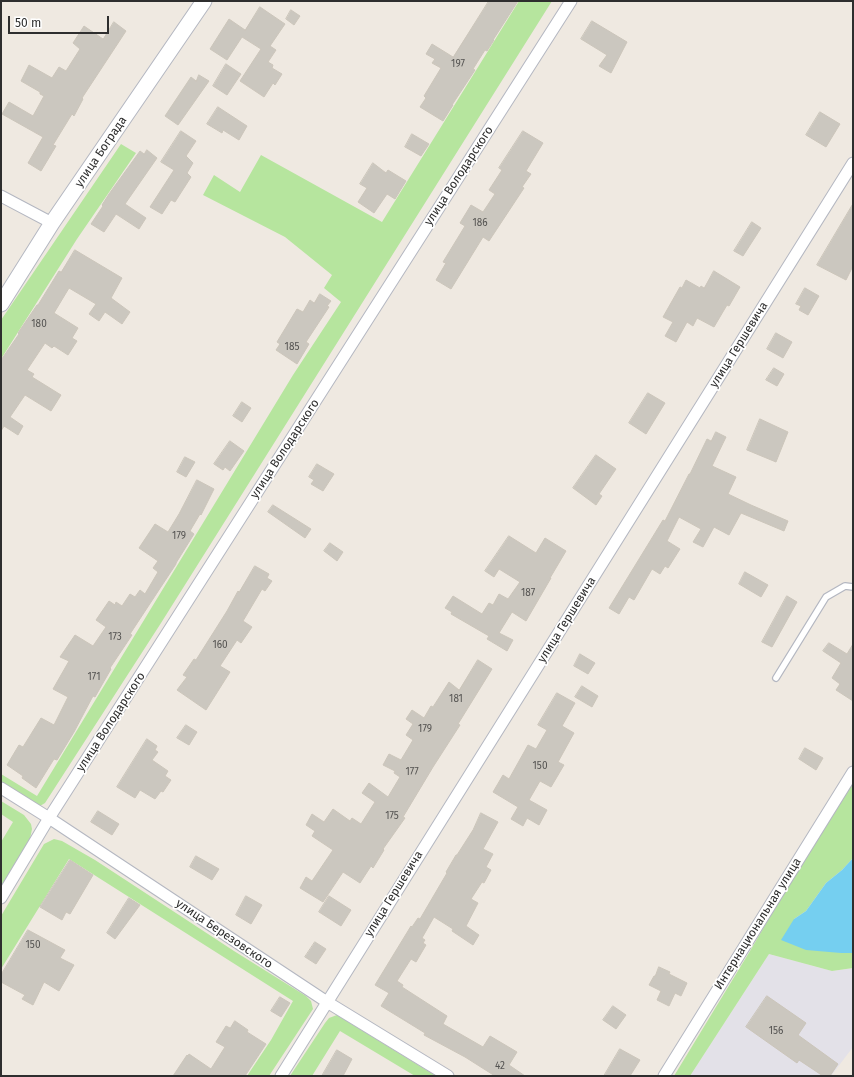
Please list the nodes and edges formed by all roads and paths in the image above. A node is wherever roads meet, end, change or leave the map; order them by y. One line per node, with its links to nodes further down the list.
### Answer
1 (204, 1): 5 (street, улица Бограда)
2 (571, 1): 11 (street, улица Володарского)
3 (853, 163): 13 (street, улица Гершевича)
4 (1, 196): 5 (street)
5 (52, 223): 6 (street, улица Бограда)
6 (1, 304)
7 (853, 587): 8 (lane)
8 (776, 678)
9 (853, 772): 16 (street, Интернациональная улица)
10 (1, 788): 11 (street, улица Березовского)
11 (49, 818): 12 (street, улица Володарского); 13 (street, улица Березовского)
12 (1, 898)
13 (327, 1002): 14 (street, улица Гершевича); 15 (street, улица Березовского)
14 (280, 1076)
15 (448, 1076)
16 (664, 1076)

